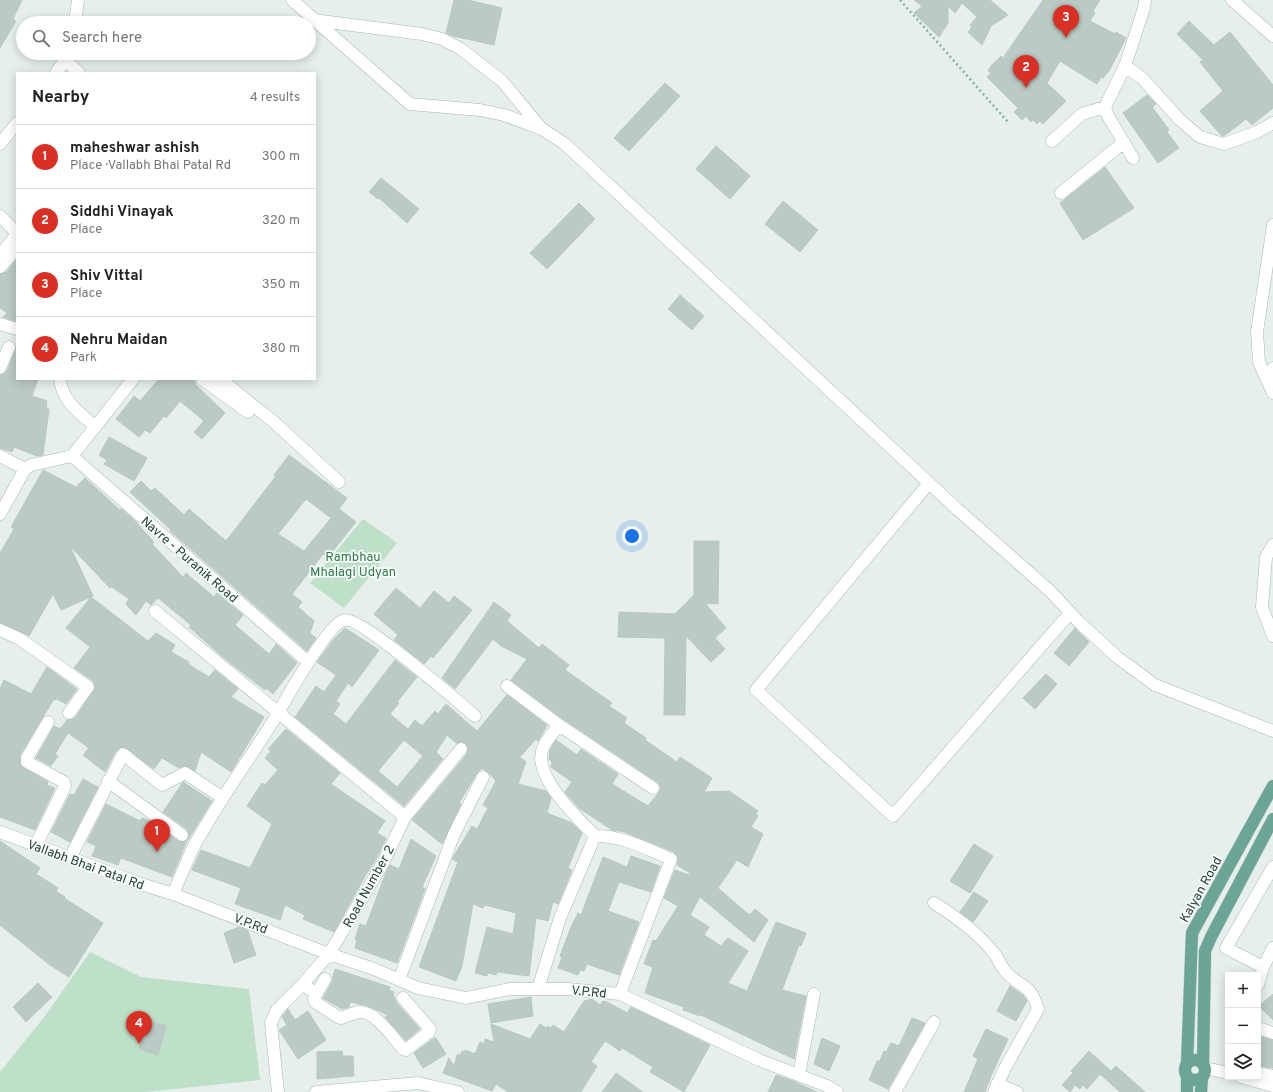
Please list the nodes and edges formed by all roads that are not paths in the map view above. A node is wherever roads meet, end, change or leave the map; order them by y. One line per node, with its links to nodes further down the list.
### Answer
1 (78, 0): 5 (street)
2 (292, 0): 6 (street)
3 (1145, 0): 12 (street)
4 (1232, 0): 9 (street)
5 (76, 16)
6 (309, 16)
7 (316, 20): 18 (street)
8 (316, 23): 18 (street)
9 (1273, 36)
10 (64, 60): 13 (street)
11 (68, 60): 14 (street)
12 (1125, 66): 15 (street); 17 (street)
13 (57, 72)
14 (78, 72)
15 (1105, 107): 19 (street); 20 (street)
16 (16, 124): 21 (street)
17 (1273, 124)
18 (542, 129): 46 (street)
19 (1052, 141)
20 (1124, 142): 22 (street); 23 (street)
21 (0, 144)
22 (1133, 158)
23 (1061, 193)
24 (0, 216): 26 (street)
25 (1273, 225): 39 (street)
26 (16, 233)
27 (16, 236): 28 (street)
28 (9, 250): 29 (street)
29 (0, 267)
30 (0, 324): 31 (street)
31 (16, 329)
32 (9, 347): 33 (street)
33 (0, 368)
34 (1273, 368): 39 (street)
35 (60, 380): 41 (street)
36 (132, 380): 41 (street)
37 (203, 380): 40 (street)
38 (221, 380): 45 (street)
39 (1272, 389)
40 (262, 422)
41 (95, 426): 43 (street)
42 (0, 456): 44 (street)
43 (72, 456): 44 (street); 53 (street, Navre - Puranik Road)
44 (25, 469): 47 (street)
45 (339, 482)
46 (929, 483): 50 (street); 50 (street)
47 (0, 514)
48 (1273, 545): 52 (street)
49 (155, 612): 56 (street)
50 (1070, 613): 60 (street)
51 (0, 630): 55 (street)
52 (1273, 636)
53 (308, 662): 56 (street); 57 (street)
54 (507, 686): 59 (street)
55 (69, 713)
56 (278, 713): 66 (street); 67 (street)
57 (475, 716)
58 (48, 722): 72 (street)
59 (559, 725): 65 (street); 71 (street)
60 (1273, 731)
61 (461, 749): 67 (street, Road Number 2)
62 (483, 777): 82 (street)
63 (108, 781): 66 (street); 70 (street); 73 (street)
64 (1273, 786): 91 (main road, Kalyan Road)
65 (652, 788)
66 (223, 798): 75 (street)
67 (405, 817): 78 (street, Road Number 2)
68 (1273, 818): 92 (main road)
69 (0, 832): 72 (street, Vallabh Bhai Patal Rd)
70 (182, 835)
71 (595, 836): 84 (street); 86 (street)
72 (36, 845): 73 (street, Vallabh Bhai Patal Rd)
73 (70, 858): 75 (street, Vallabh Bhai Patal Rd)
74 (1273, 867): 79 (street)
75 (173, 894): 78 (street, V.P.Rd)
76 (934, 903): 99 (street)
77 (1273, 948): 79 (street)
78 (329, 954): 82 (street, V.P.Rd); 83 (street)
79 (1263, 968): 80 (street)
80 (1261, 975)
81 (325, 979): 85 (street)
82 (404, 982): 84 (street, V.P.Rd); 85 (street)
83 (302, 985): 85 (street); 100 (street)
84 (538, 989): 86 (street, V.P.Rd)
85 (317, 993)
86 (620, 994): 94 (street, V.P.Rd)
87 (814, 994): 94 (street)
88 (934, 1022): 104 (street)
89 (1261, 1029): 90 (street)
90 (1273, 1033)
91 (1187, 1064): 92 (main road); 96 (main road)
92 (1203, 1070): 93 (street); 96 (main road); 107 (main road)
93 (1225, 1073)
94 (799, 1075): 103 (street, V.P.Rd)
95 (1264, 1076): 97 (street)
96 (1187, 1078): 106 (main road)
97 (1273, 1086)
98 (424, 1088): 101 (street); 102 (street)
99 (996, 1088): 105 (street)
100 (278, 1092)
101 (316, 1092)
102 (458, 1092)
103 (837, 1092)
104 (895, 1092)
105 (1017, 1092)
106 (1187, 1092)
107 (1201, 1092)

